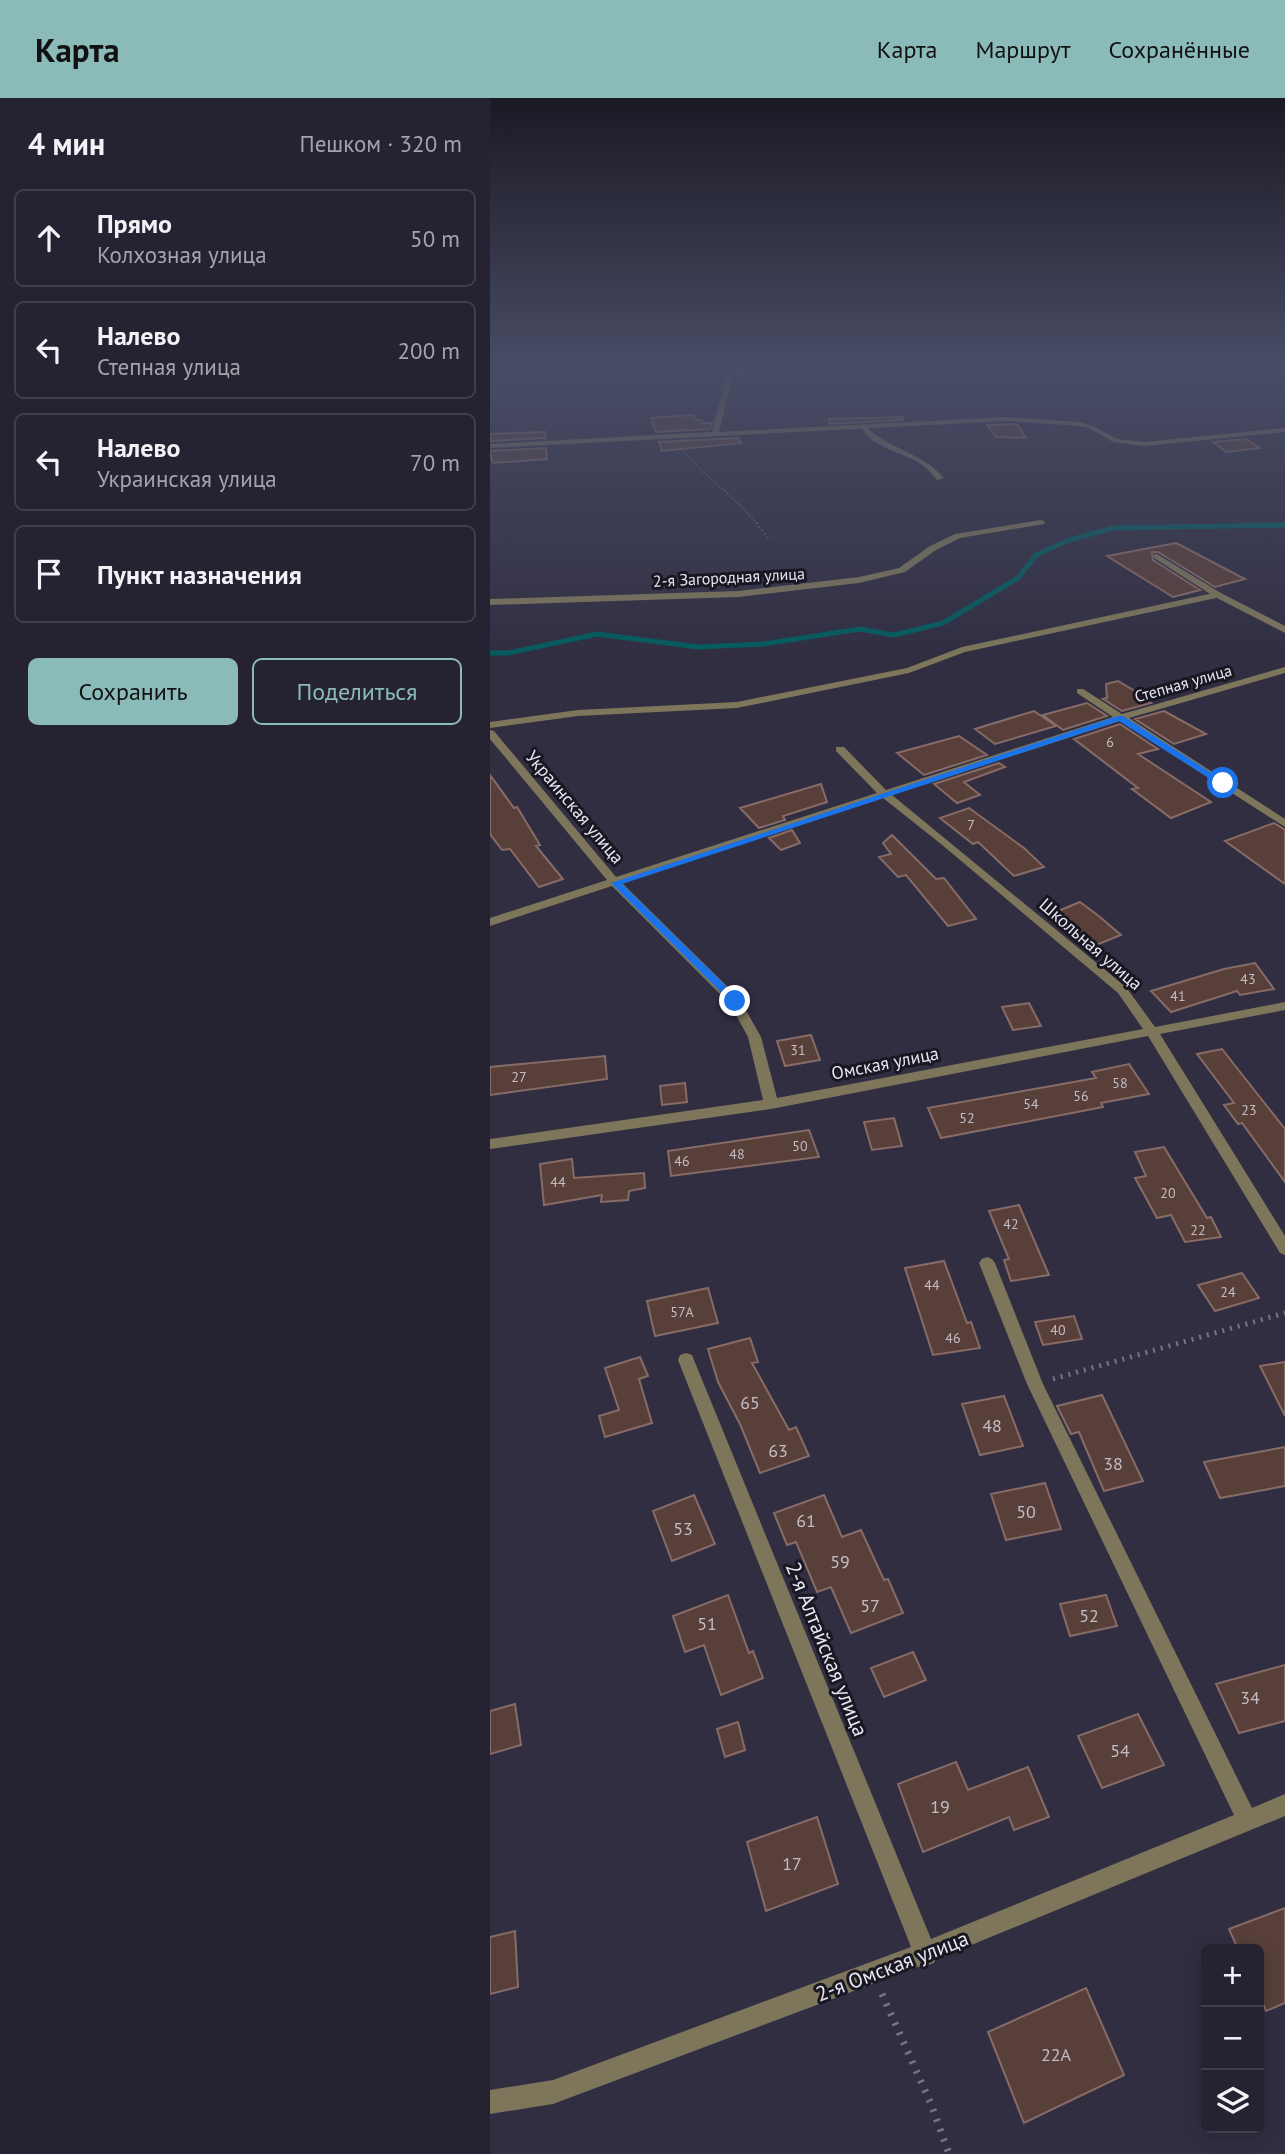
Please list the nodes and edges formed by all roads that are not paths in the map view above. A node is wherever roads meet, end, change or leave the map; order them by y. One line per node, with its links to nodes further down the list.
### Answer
1 (930, 465): 2 (street)
2 (940, 478)
3 (1041, 522): 6 (street, 2-я Загородная улица)
4 (1157, 556): 5 (street)
5 (1217, 595): 7 (street); 11 (street)
6 (490, 602)
7 (1285, 630)
8 (1285, 670): 10 (street, Степная улица)
9 (1080, 691): 10 (street)
10 (1120, 718): 14 (street, Степная улица); 15 (street)
11 (490, 725)
12 (490, 733): 16 (street, Украинская улица)
13 (840, 749): 14 (street, Школьная улица)
14 (885, 795): 16 (street, Степная улица); 19 (street, Школьная улица)
15 (1285, 824)
16 (615, 883): 17 (street, Степная улица); 20 (street, Украинская улица)
17 (490, 922)
18 (1285, 1006): 19 (street, Омская улица)
19 (1153, 1033): 20 (street, Омская улица); 22 (street, Школьная улица)
20 (771, 1104): 21 (street, Омская улица)
21 (490, 1144)
22 (1285, 1249)
23 (987, 1263): 26 (street)
24 (686, 1360): 27 (street, 2-я Алтайская улица)
25 (1285, 1805): 26 (street, 2-я Омская улица)
26 (1247, 1819): 27 (street, 2-я Омская улица)
27 (926, 1955): 28 (street, 2-я Омская улица)
28 (490, 2102)

